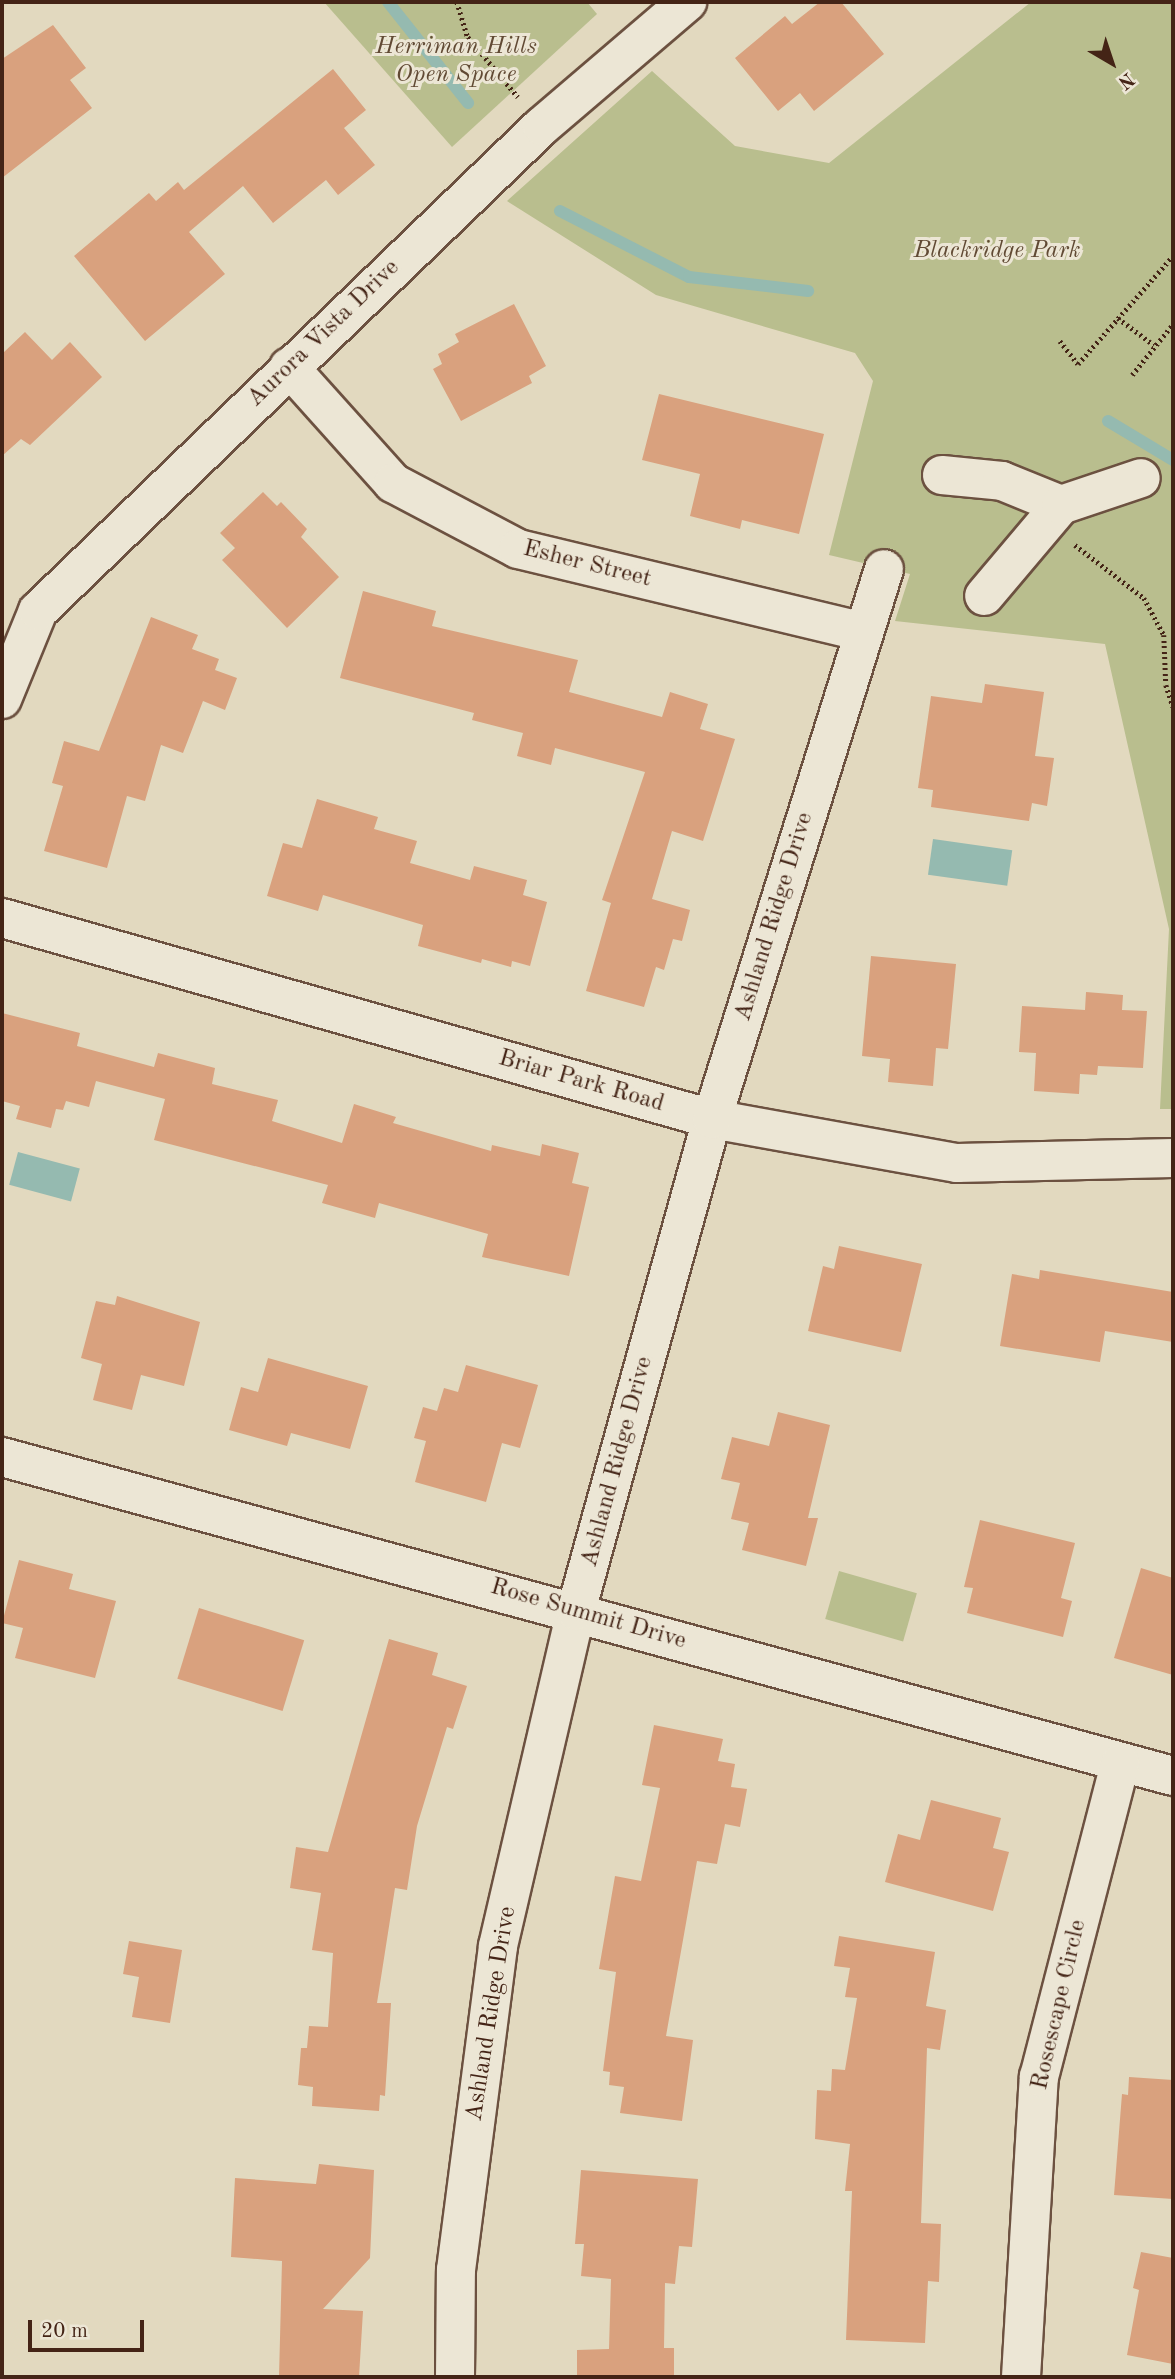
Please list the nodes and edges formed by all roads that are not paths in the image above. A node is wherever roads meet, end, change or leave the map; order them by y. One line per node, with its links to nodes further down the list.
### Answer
1 (687, 2): 2 (street, Aurora Vista Drive)
2 (289, 367): 8 (street, Esher Street); 9 (street, Aurora Vista Drive)
3 (942, 475): 5 (street)
4 (1141, 478): 5 (street)
5 (1054, 514): 7 (street)
6 (884, 569): 8 (street, Ashland Ridge Drive)
7 (984, 596)
8 (863, 632): 11 (street, Ashland Ridge Drive)
9 (2, 699)
10 (2, 918): 11 (street, Briar Park Road)
11 (712, 1119): 12 (street, Briar Park Road); 14 (street, Ashland Ridge Drive)
12 (1173, 1158)
13 (2, 1457): 14 (street, Rose Summit Drive)
14 (576, 1611): 15 (street, Rose Summit Drive); 17 (street, Ashland Ridge Drive)
15 (1120, 1763): 16 (street, Rose Summit Drive); 18 (street, Rosescape Circle)
16 (1173, 1776)
17 (455, 2377)
18 (1021, 2377)

